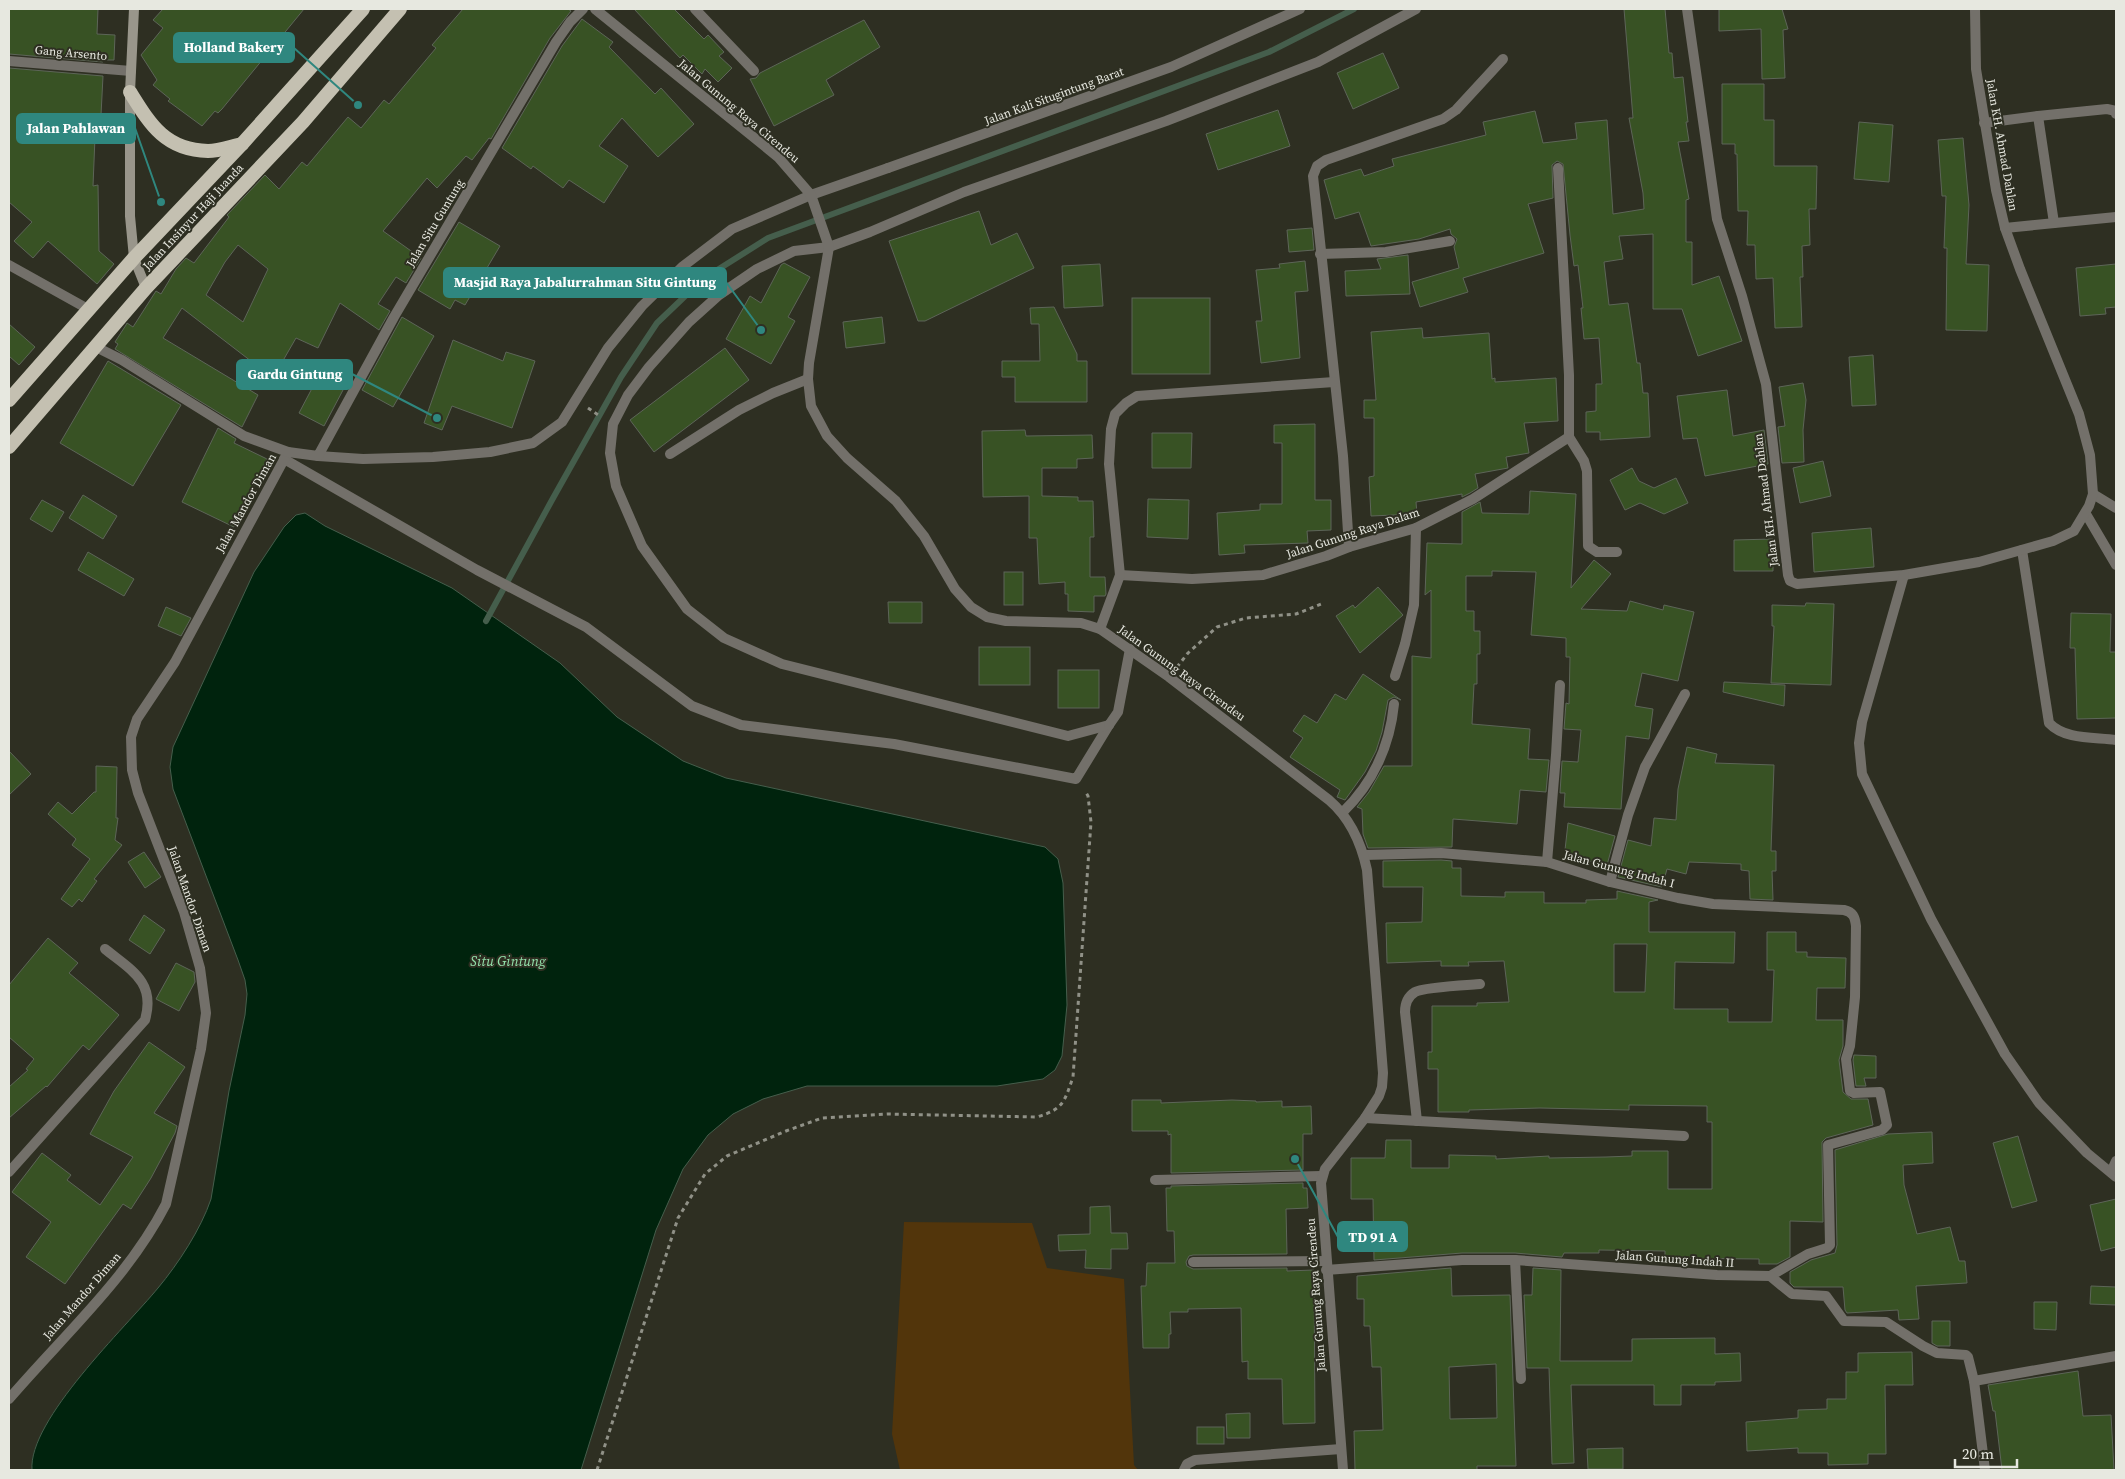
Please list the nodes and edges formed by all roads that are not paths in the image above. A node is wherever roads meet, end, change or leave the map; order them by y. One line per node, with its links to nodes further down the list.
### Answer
1 (134, 9): 13 (main road)
2 (363, 9): 19 (highway, Jalan Insinyur Haji Juanda)
3 (400, 9): 30 (highway, Jalan Insinyur Haji Juanda)
4 (583, 9): 40 (street, Jalan Situ Guntung)
5 (595, 9): 21 (street, Jalan Gunung Raya Cirendeu)
6 (695, 9): 14 (street)
7 (1300, 9): 21 (street, Jalan Kali Situgintung Barat)
8 (1416, 9): 26 (street)
9 (1688, 9): 50 (street, Jalan KH. Ahmad Dahlan)
10 (1975, 9): 18 (street, Jalan KH. Ahmad Dahlan)
11 (1503, 59): 27 (street)
12 (9, 61): 13 (street, Gang Arsento)
13 (131, 71): 15 (main road)
14 (754, 72)
15 (130, 92): 19 (highway); 28 (main road)
16 (2116, 114): 17 (street)
17 (2038, 116): 18 (street); 23 (street)
18 (1984, 123): 24 (street, Jalan KH. Ahmad Dahlan)
19 (242, 144): 28 (highway, Jalan Insinyur Haji Juanda)
20 (1558, 168): 36 (street)
21 (813, 199): 26 (street, Jalan Gunung Raya Cirendeu); 40 (street, Jalan Kali Situgintung Barat)
22 (2116, 217): 23 (street)
23 (2054, 223): 24 (street)
24 (2005, 228): 41 (street, Jalan KH. Ahmad Dahlan)
25 (1450, 241): 27 (street)
26 (829, 247): 33 (street, Jalan Gunung Raya Cirendeu); 57 (street)
27 (1320, 254): 34 (street)
28 (134, 258): 30 (main road); 31 (highway, Jalan Insinyur Haji Juanda)
29 (9, 265): 31 (street)
30 (146, 288): 32 (highway, Jalan Insinyur Haji Juanda)
31 (88, 309): 35 (highway, Jalan Insinyur Haji Juanda)
32 (96, 347): 37 (highway, Jalan Insinyur Haji Juanda); 39 (street)
33 (808, 379): 38 (street); 51 (street, Jalan Gunung Raya Cirendeu)
34 (1334, 382): 45 (street); 49 (street)
35 (10, 397)
36 (1570, 437): 44 (street, Jalan Gunung Raya Dalam); 47 (street)
37 (9, 447)
38 (670, 454)
39 (286, 456): 40 (street, Jalan Kali Situgintung Barat); 57 (street); 80 (street, Jalan Mandor Diman)
40 (318, 456)
41 (2093, 494): 42 (street); 43 (street, Jalan KH. Ahmad Dahlan)
42 (2116, 508)
43 (2086, 514): 46 (street, Jalan KH. Ahmad Dahlan); 48 (street)
44 (1416, 528): 45 (street, Jalan Gunung Raya Dalam); 53 (street)
45 (1349, 547): 49 (street, Jalan Gunung Raya Dalam)
46 (2022, 550): 50 (street, Jalan KH. Ahmad Dahlan); 58 (street)
47 (1617, 552)
48 (2116, 566)
49 (1120, 575): 51 (street)
50 (1899, 576): 70 (street)
51 (1100, 629): 52 (street, Jalan Gunung Raya Cirendeu)
52 (1130, 649): 57 (street); 59 (street, Jalan Gunung Raya Cirendeu)
53 (1395, 676)
54 (1560, 685): 61 (street)
55 (1685, 694): 62 (street)
56 (1394, 704): 59 (street)
57 (1109, 725)
58 (2116, 740)
59 (1343, 812): 60 (street, Jalan Gunung Raya Cirendeu)
60 (1364, 855): 61 (street, Jalan Gunung Indah I); 65 (street, Jalan Gunung Raya Cirendeu)
61 (1547, 862): 62 (street, Jalan Gunung Indah I)
62 (1610, 882): 76 (street, Jalan Gunung Indah I)
63 (105, 949): 69 (street)
64 (1480, 984): 66 (street)
65 (1365, 1118): 66 (street); 71 (street, Jalan Gunung Raya Cirendeu)
66 (1417, 1121): 67 (street)
67 (1684, 1136)
68 (2116, 1161): 70 (street)
69 (9, 1172)
70 (2114, 1175)
71 (1321, 1176): 72 (street); 75 (street, Jalan Gunung Raya Cirendeu)
72 (1154, 1180)
73 (1515, 1260): 75 (street, Jalan Gunung Indah II); 76 (street, Jalan Gunung Indah II); 78 (street)
74 (1193, 1262): 75 (street, Jalan Gunung Indah II)
75 (1326, 1266): 81 (street, Jalan Gunung Raya Cirendeu)
76 (1770, 1276): 79 (street)
77 (2116, 1356): 79 (street)
78 (1521, 1379)
79 (1974, 1382): 84 (street)
80 (9, 1399)
81 (1340, 1449): 82 (street); 83 (street, Jalan Gunung Raya Cirendeu)
82 (1184, 1470)
83 (1343, 1470)
84 (1985, 1470)

